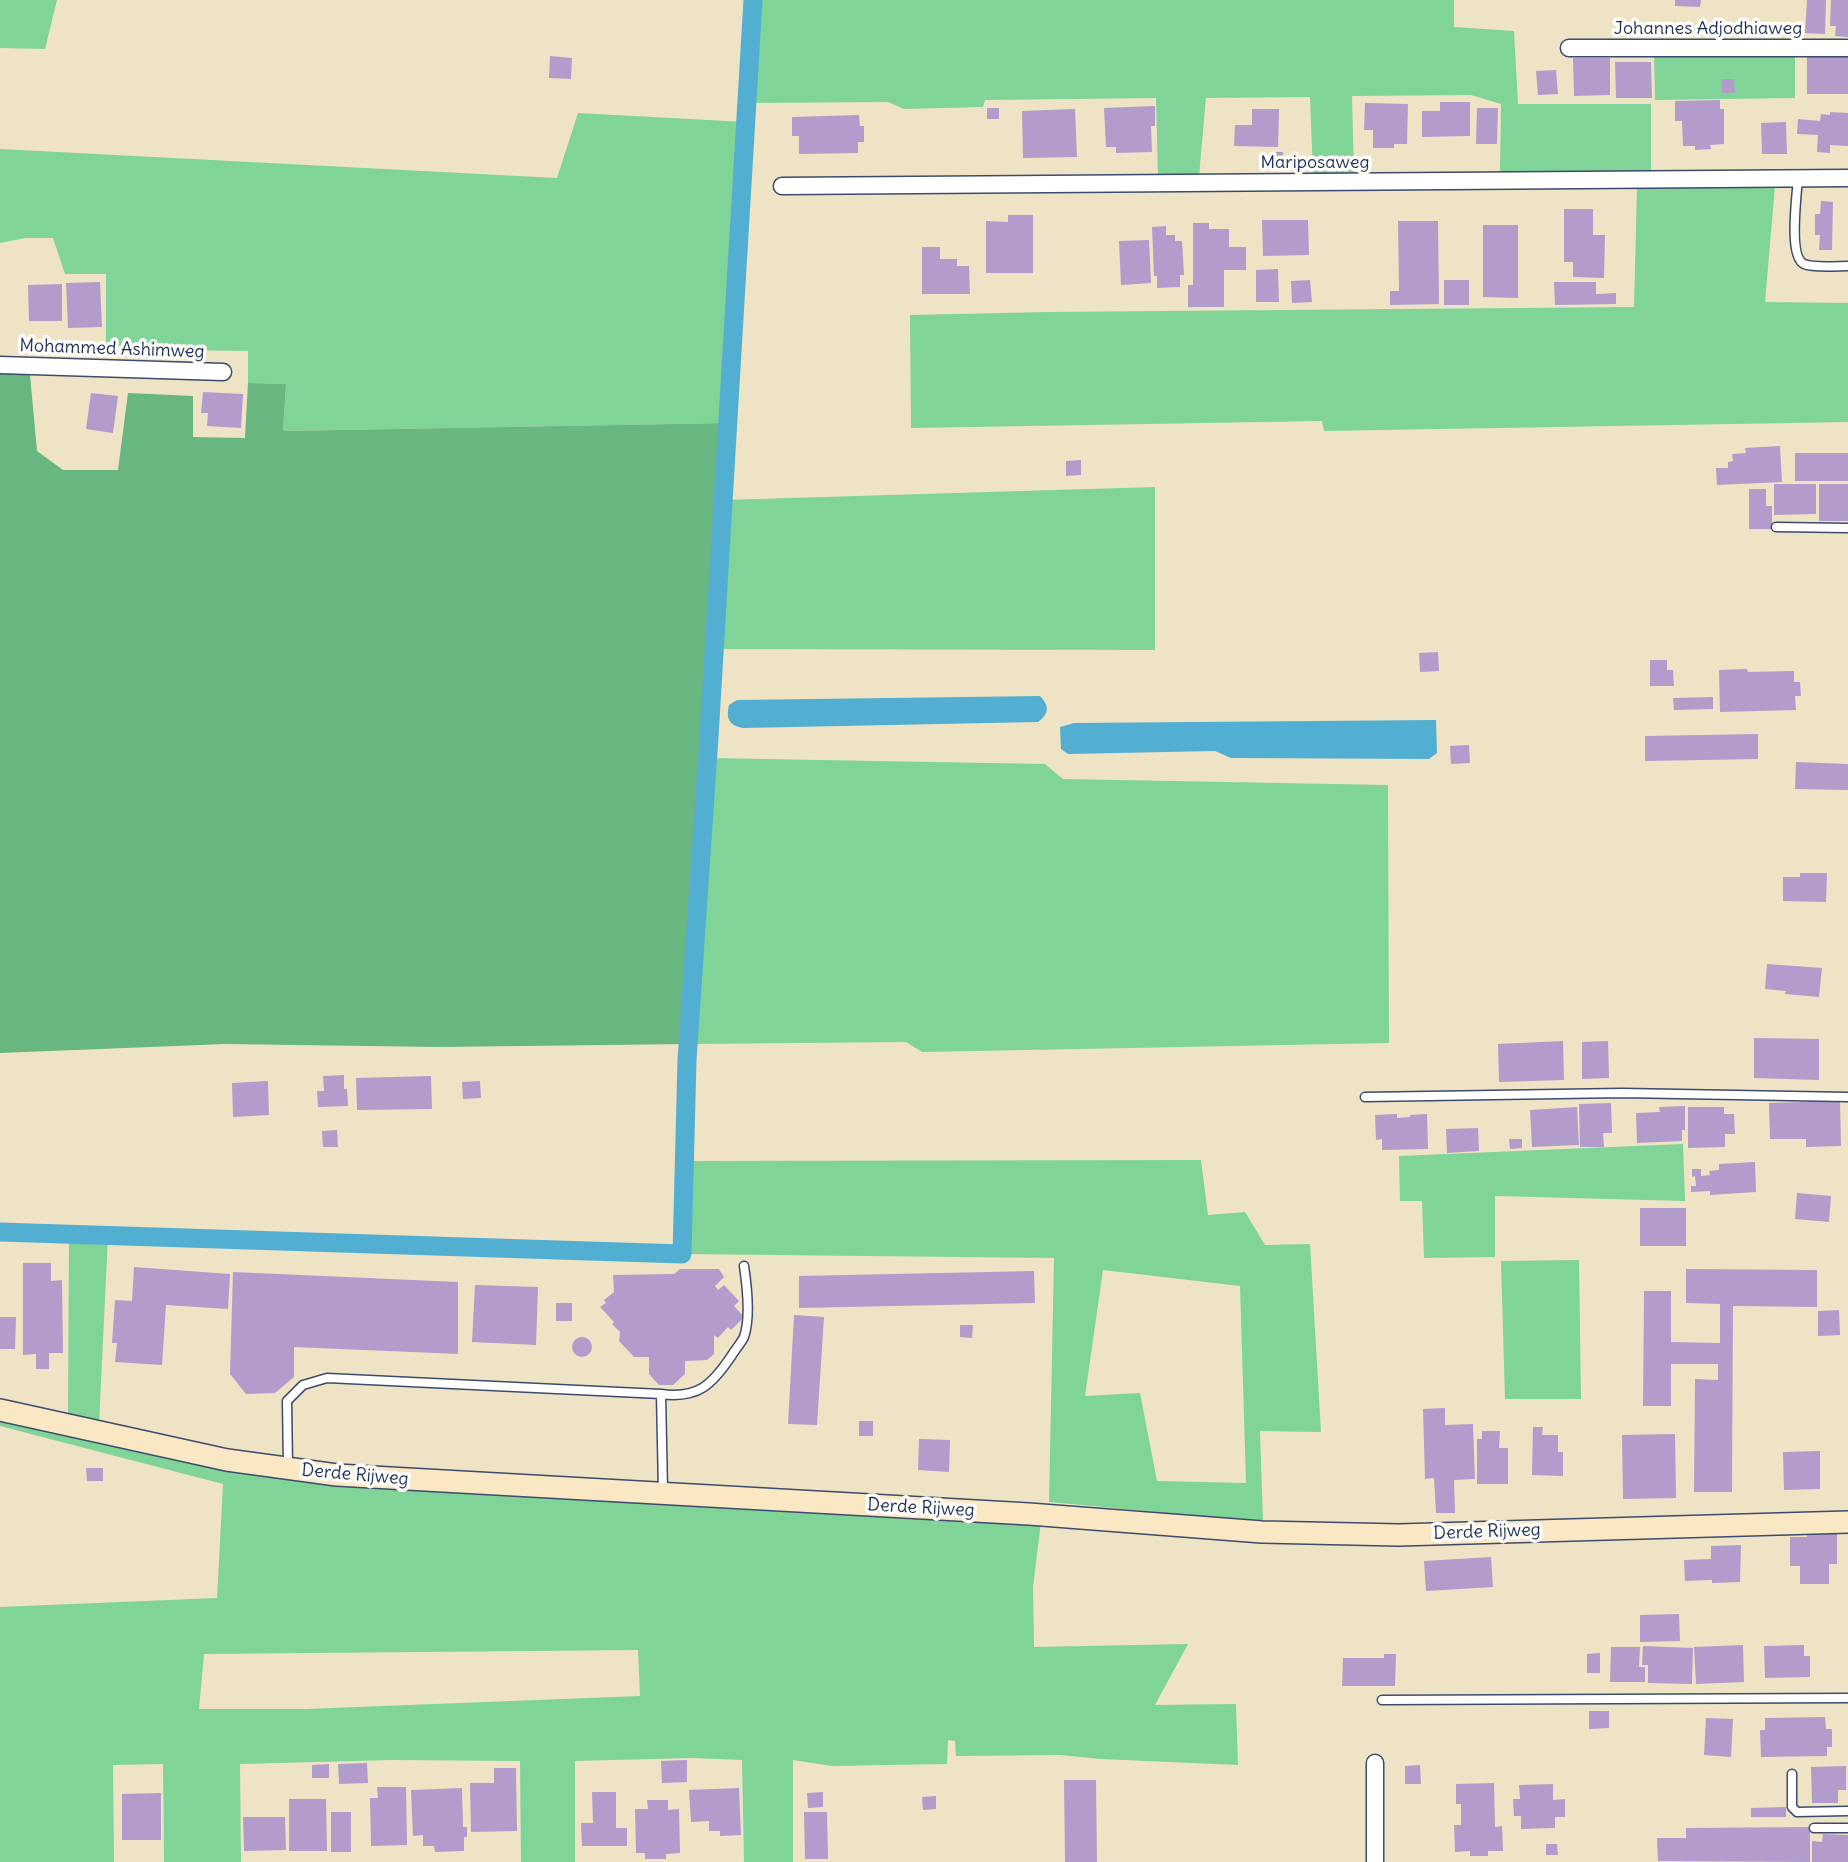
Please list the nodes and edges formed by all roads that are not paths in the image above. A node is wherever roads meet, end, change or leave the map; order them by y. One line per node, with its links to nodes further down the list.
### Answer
1 (1569, 48): 2 (street, Johannes Adjodhiaweg)
2 (1848, 48)
3 (1798, 178): 4 (street, Mariposaweg); 5 (street, Mariposaweg); 6 (lane)
4 (1848, 178)
5 (782, 186)
6 (1848, 266)
7 (0, 365): 8 (street, Mohammed Ashimweg)
8 (223, 372)
9 (1776, 527): 10 (lane)
10 (1848, 528)
11 (1365, 1097): 12 (lane)
12 (1848, 1097)
13 (744, 1266): 14 (lane)
14 (661, 1394): 16 (lane); 17 (lane)
15 (0, 1410): 16 (street, Derde Rijweg)
16 (288, 1469): 17 (street, Derde Rijweg)
17 (663, 1494): 18 (street, Derde Rijweg)
18 (1848, 1522)
19 (1848, 1698): 20 (lane)
20 (1382, 1700)
21 (1375, 1763): 26 (street)
22 (1791, 1774): 23 (lane)
23 (1848, 1811)
24 (1814, 1828): 25 (lane)
25 (1848, 1828)
26 (1376, 1862)

